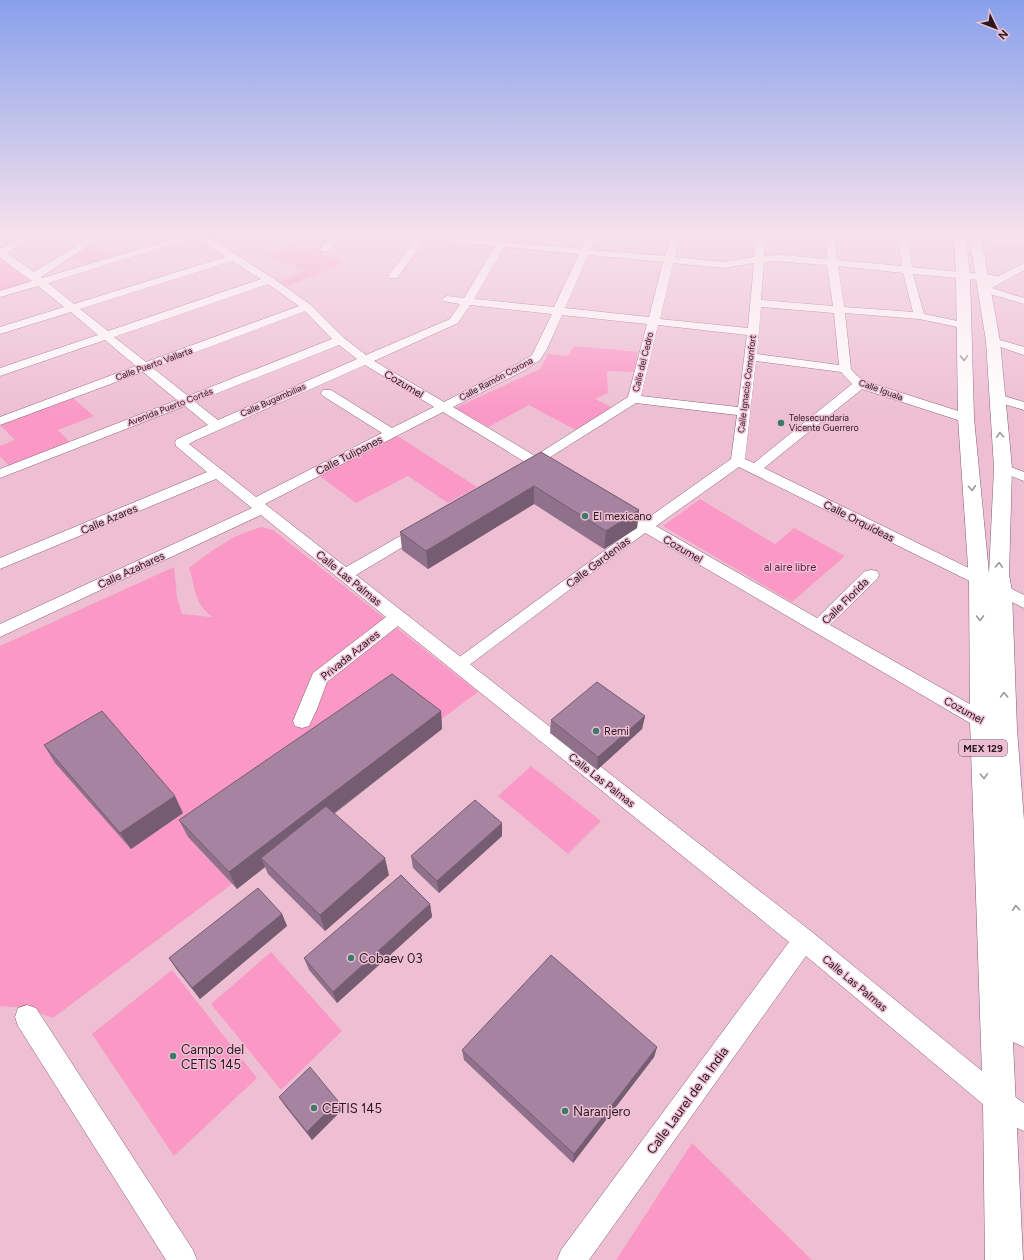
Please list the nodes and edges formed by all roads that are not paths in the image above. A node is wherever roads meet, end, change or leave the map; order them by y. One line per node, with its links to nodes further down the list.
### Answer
1 (56, 295): 18 (street)
2 (111, 295): 18 (street)
3 (226, 295): 27 (street)
4 (290, 295): 19 (street, Cozumel)
5 (471, 295): 15 (street, Calle Bugambilias)
6 (566, 295): 20 (street, Calle Ramón Corona)
7 (661, 295): 23 (street, Calle del Cedro)
8 (756, 295): 17 (street, Calle Ignacio Comonfort)
9 (837, 295): 21 (street)
10 (913, 295): 22 (street)
11 (976, 295): 24 (main road, MEX 129)
12 (985, 295): 29 (main road, MEX 129)
13 (1012, 295): 16 (street)
14 (447, 299): 15 (street)
15 (467, 301): 20 (street); 32 (street, Calle Bugambilias)
16 (1024, 301)
17 (755, 303): 21 (street); 26 (street, Calle Ignacio Comonfort)
18 (71, 307): 25 (street); 27 (street)
19 (308, 307): 28 (street, Cozumel); 33 (street, Calle Puerto Vallarta)
20 (559, 310): 23 (street); 42 (street, Calle Ramón Corona)
21 (839, 310): 22 (street); 34 (street)
22 (919, 316): 24 (street)
23 (654, 322): 26 (street); 39 (street, Calle del Cedro)
24 (963, 325): 44 (main road, MEX 129, one-way to 44)
25 (0, 331)
26 (753, 332): 31 (street, Calle Ignacio Comonfort)
27 (107, 336): 33 (street); 35 (street)
28 (340, 340): 32 (street, Cozumel); 40 (street, Avenida Puerto Cortés)
29 (993, 341): 30 (street); 38 (main road, MEX 129)
30 (1024, 351)
31 (751, 357): 34 (street); 43 (street, Calle Ignacio Comonfort)
32 (365, 360): 42 (street, Cozumel); 46 (street, Calle Bugambilias)
33 (144, 367): 40 (street); 45 (street, Calle Puerto Vallarta)
34 (845, 369): 36 (street, Calle Iguala)
35 (0, 372)
36 (860, 384): 44 (street, Calle Iguala); 52 (street)
37 (327, 393): 47 (street)
38 (998, 398): 41 (street); 51 (main road, MEX 129, one-way to 38)
39 (634, 399): 43 (street); 50 (street, Calle del Cedro)
40 (187, 401): 46 (street); 54 (street, Avenida Puerto Cortés)
41 (1024, 406)
42 (443, 407): 47 (street, Calle Tulipanes); 50 (street, Cozumel)
43 (744, 412): 49 (street, Calle Ignacio Comonfort)
44 (966, 418): 65 (main road, MEX 129, one-way to 65)
45 (0, 421)
46 (216, 425): 48 (street, Calle Bugambilias)
47 (391, 433): 59 (street, Calle Tulipanes)
48 (182, 442): 53 (street, Calle Las Palmas)
49 (738, 461): 52 (street, Calle Orquídeas); 61 (street, Calle Gardenias)
50 (535, 462): 55 (street, Calle del Cedro); 57 (street, Cozumel)
51 (1003, 468): 56 (street); 65 (main road, MEX 129, one-way to 51)
52 (755, 469): 65 (street, Calle Orquídeas)
53 (218, 473): 59 (street, Calle Las Palmas); 62 (street, Calle Azares)
54 (0, 474)
55 (514, 474)
56 (1024, 477)
57 (562, 478)
58 (603, 502): 61 (street, Cozumel)
59 (258, 506): 63 (street, Calle Las Palmas); 69 (street, Calle Azahares)
60 (433, 522): 63 (street)
61 (644, 527): 68 (street, Cozumel); 70 (street, Calle Gardenias)
62 (0, 564)
63 (345, 575): 67 (street, Calle Las Palmas)
64 (871, 575): 68 (street, Calle Florida)
65 (990, 586): 66 (street, Calle Orquídeas); 72 (main road, MEX 129, one-way to 72); 73 (main road, MEX 129, one-way to 65)
66 (1024, 602)
67 (398, 617): 70 (street, Calle Las Palmas); 71 (street, Privada Azares)
68 (818, 627): 72 (street, Cozumel)
69 (0, 631)
70 (459, 665): 74 (street, Calle Las Palmas)
71 (302, 721)
72 (982, 721): 73 (street, Cozumel); 77 (main road, MEX 129, one-way to 77)
73 (1005, 730): 76 (main road, MEX 129, one-way to 73)
74 (804, 940): 77 (street, Calle Las Palmas); 80 (street, Calle Laurel de la India)
75 (27, 1017): 79 (street)
76 (1024, 1031)
77 (1000, 1102): 78 (street, Calle Las Palmas); 81 (main road, MEX 129)
78 (1024, 1118)
79 (183, 1260)
80 (571, 1260)
81 (1004, 1260)

